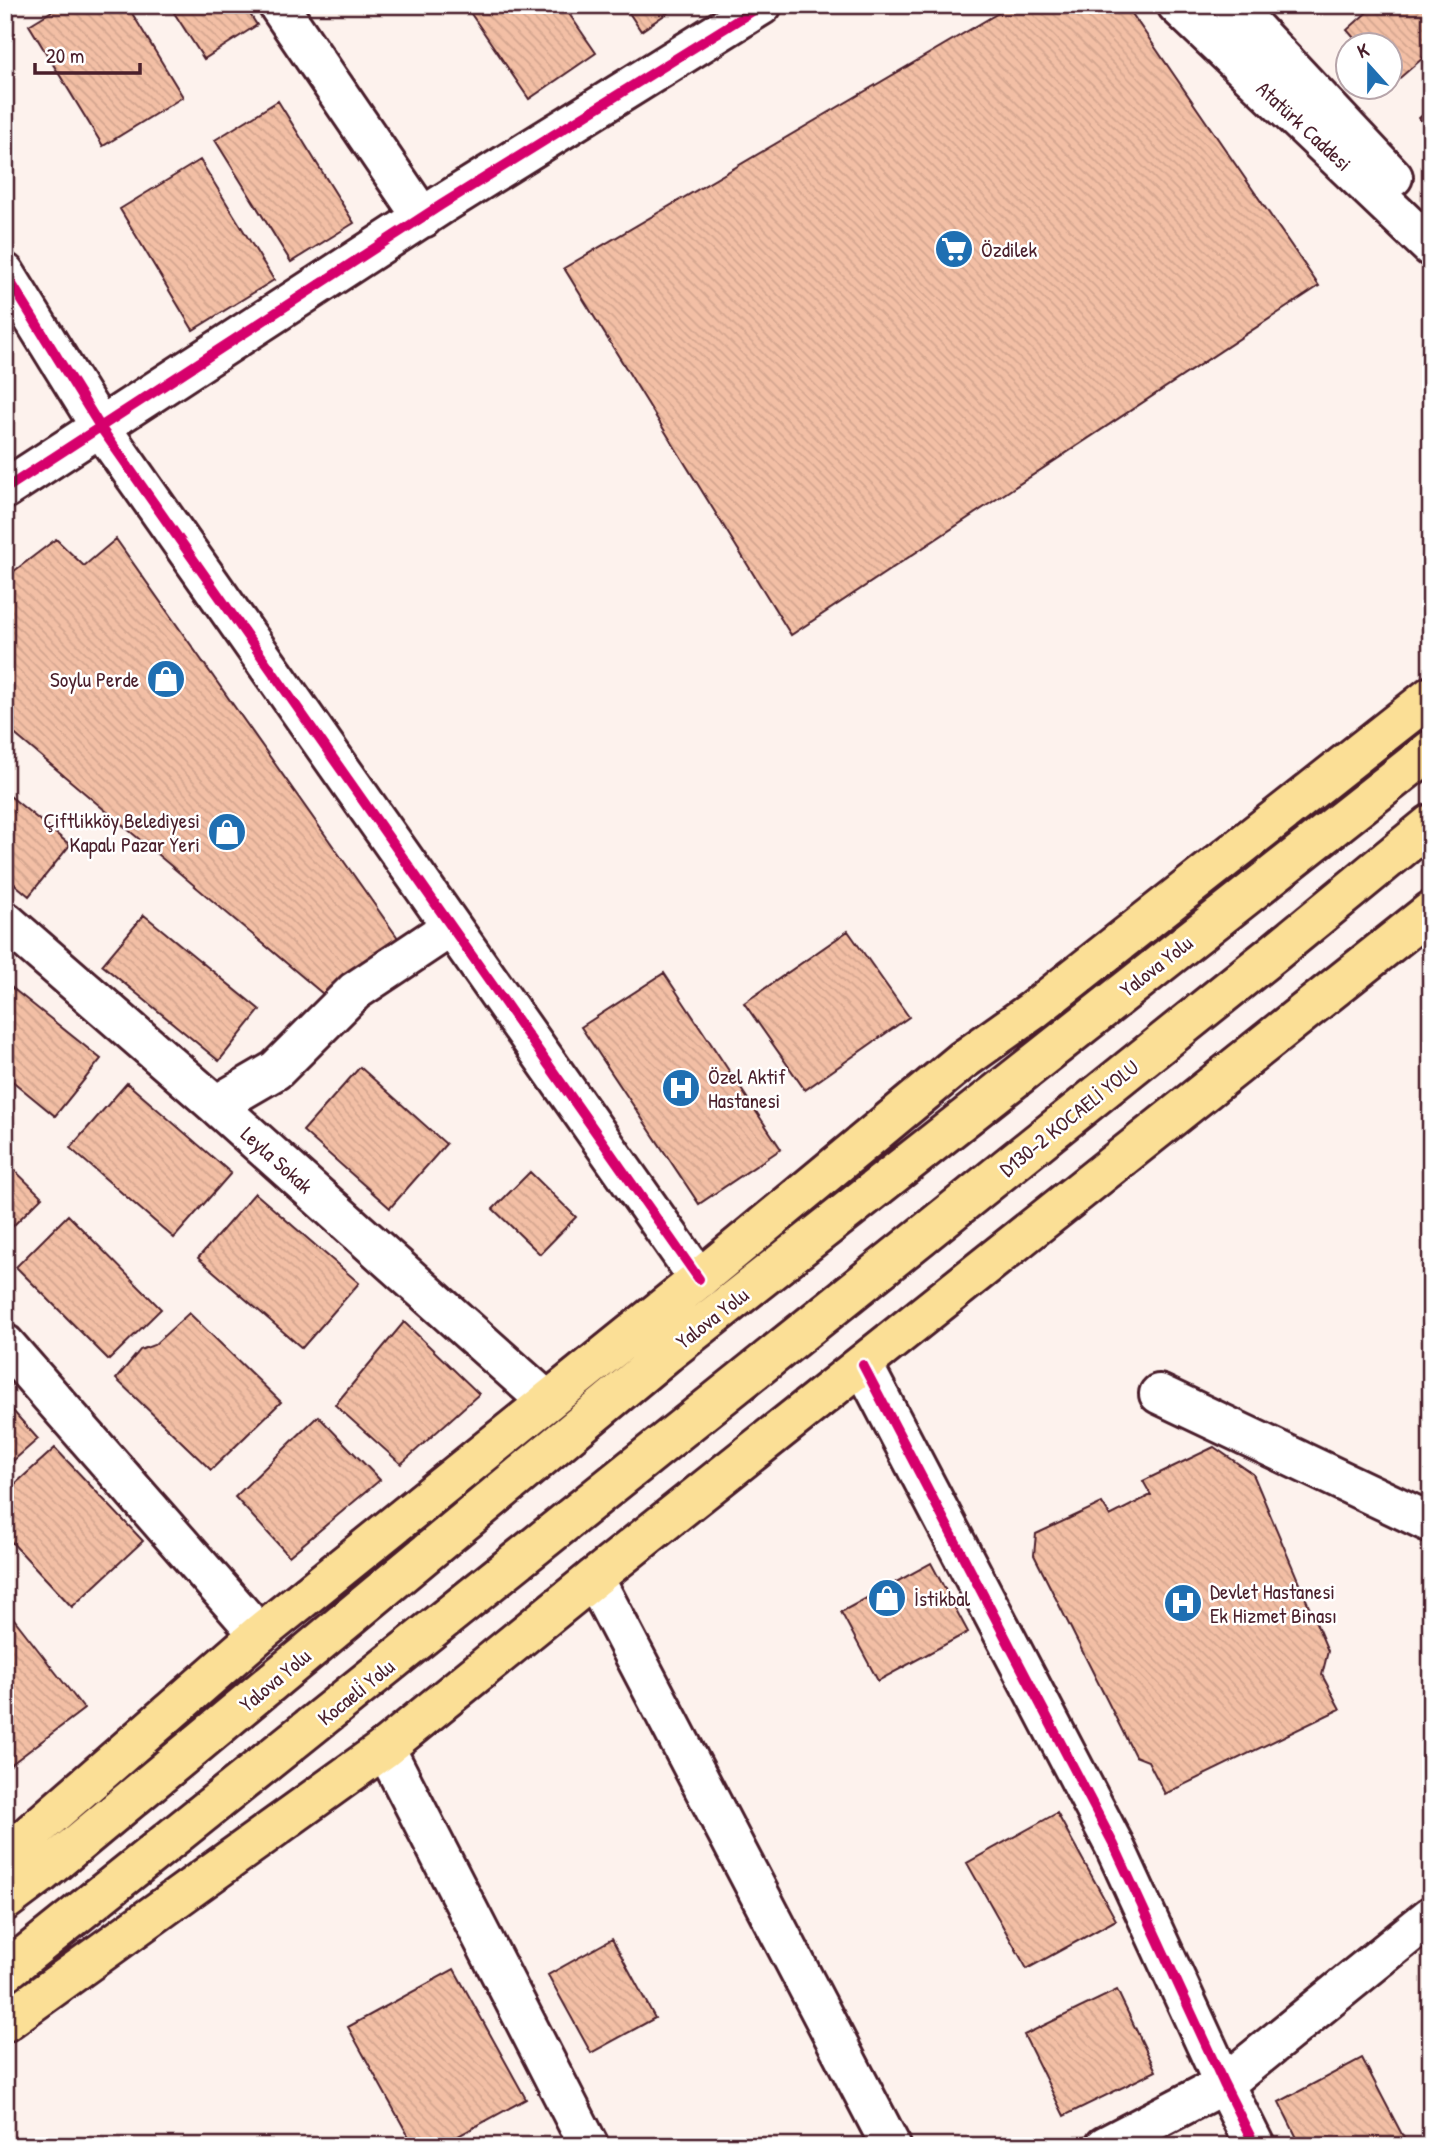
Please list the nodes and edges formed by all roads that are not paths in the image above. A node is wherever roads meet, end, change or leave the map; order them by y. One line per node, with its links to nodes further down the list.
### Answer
1 (278, 5): 6 (street)
2 (762, 5): 6 (street)
3 (1177, 5): 7 (street, Atatürk Caddesi)
4 (1232, 5): 5 (street, Atatürk Caddesi)
5 (1431, 216)
6 (423, 218): 9 (street)
7 (1431, 247)
8 (5, 273): 9 (street)
9 (101, 428): 10 (street); 16 (street)
10 (5, 489)
11 (1431, 696): 18 (highway)
12 (1431, 750): 29 (highway, Yalova Yolu)
13 (1431, 824): 23 (highway, D130-2 KOCAELİ YOLU)
14 (1431, 911): 20 (highway)
15 (5, 921): 17 (street, Leyla Sokak)
16 (451, 927): 17 (street); 18 (street)
17 (216, 1105): 22 (street, Leyla Sokak)
18 (699, 1279): 22 (highway)
19 (5, 1345): 26 (street)
20 (863, 1365): 25 (highway); 33 (street)
21 (1159, 1394): 24 (street)
22 (547, 1401): 26 (highway)
23 (706, 1411): 31 (highway, Kocaeli̇ Yolu)
24 (1431, 1523)
25 (594, 1578): 27 (highway); 35 (street)
26 (259, 1634): 28 (highway)
27 (385, 1748): 32 (highway); 34 (street)
28 (7, 1851)
29 (5, 1901)
30 (1431, 1916): 33 (street)
31 (5, 1972)
32 (5, 2022)
33 (1223, 2084): 36 (street); 37 (street)
34 (589, 2146)
35 (891, 2146)
36 (1105, 2146)
37 (1255, 2146)

